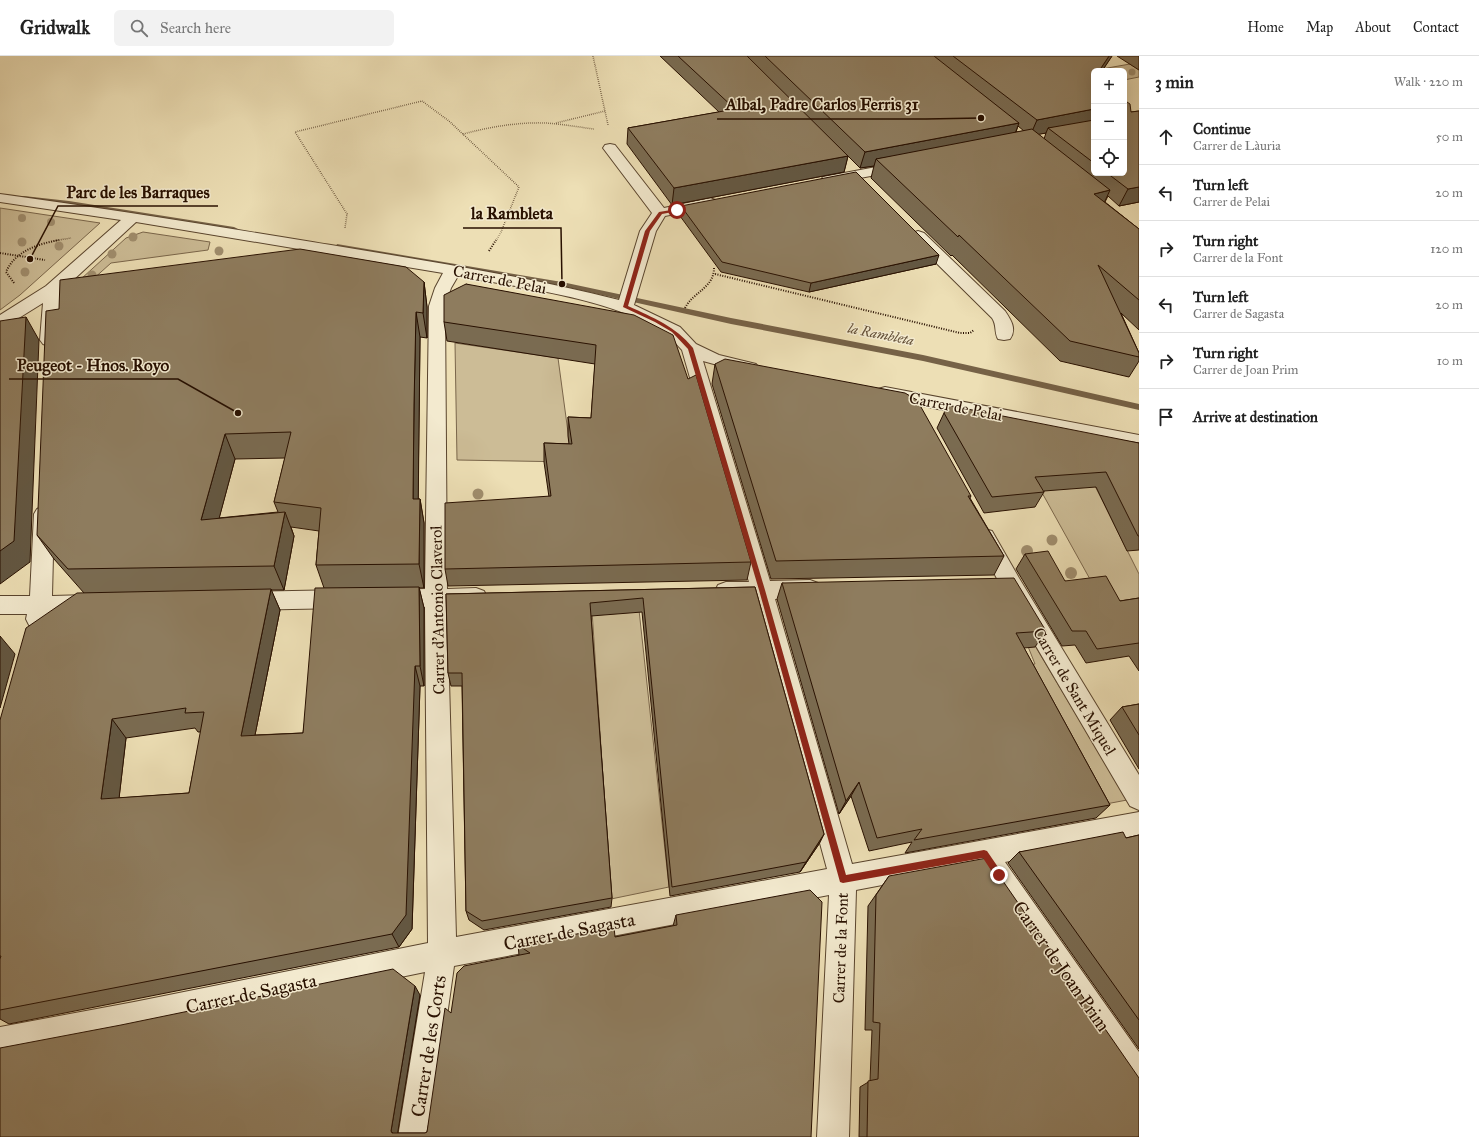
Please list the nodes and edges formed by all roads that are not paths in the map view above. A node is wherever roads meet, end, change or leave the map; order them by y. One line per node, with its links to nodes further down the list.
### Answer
1 (610, 148): 8 (street)
2 (919, 163): 3 (street)
3 (851, 170): 4 (street); 5 (street)
4 (816, 182)
5 (870, 188)
6 (0, 198): 9 (street, Carrer de Pelai)
7 (723, 201): 8 (street)
8 (660, 213): 14 (street)
9 (133, 217): 11 (street, Carrer de Pelai); 16 (street)
10 (909, 227): 20 (street)
11 (286, 243): 12 (street); 13 (street, Carrer de Pelai)
12 (272, 254)
13 (453, 270): 17 (street, Carrer de Pelai); 36 (street, Carrer d'Antonio Claverol)
14 (633, 280): 17 (street); 18 (street)
15 (102, 283): 16 (street)
16 (52, 290): 19 (street); 22 (street)
17 (582, 295): 18 (street, Carrer de Pelai)
18 (625, 307): 21 (street, Carrer de Pelai)
19 (0, 322)
20 (1004, 335)
21 (690, 348): 23 (street, Carrer de Pelai); 33 (street, Carrer de la Font)
22 (49, 354)
23 (768, 371)
24 (870, 390): 25 (street, Carrer de Pelai)
25 (909, 397): 26 (street); 27 (street, Carrer de Pelai)
26 (922, 420)
27 (1139, 442)
28 (44, 494): 40 (street)
29 (978, 523): 30 (street, Carrer de Sant Miquel)
30 (1011, 584): 31 (street); 42 (street, Carrer de Sant Miquel)
31 (988, 585)
32 (831, 588): 33 (street)
33 (762, 590): 34 (street); 45 (street, Carrer de la Font)
34 (710, 591)
35 (494, 596): 36 (street)
36 (436, 597): 37 (street); 46 (street, Carrer d'Antonio Claverol)
37 (223, 602)
38 (105, 604): 40 (street)
39 (0, 605): 40 (street)
40 (41, 605): 41 (street)
41 (32, 640)
42 (1139, 798)
43 (1139, 824): 44 (street, Carrer de Sagasta)
44 (984, 854): 45 (street, Carrer de Sagasta); 48 (street, Carrer de Joan Prim)
45 (843, 879): 46 (street, Carrer de Sagasta); 50 (street, Carrer de la Font)
46 (442, 954): 47 (street, Carrer de Sagasta); 49 (street, Carrer de les Corts)
47 (0, 1042)
48 (1139, 1078)
49 (414, 1137)
50 (833, 1137)

